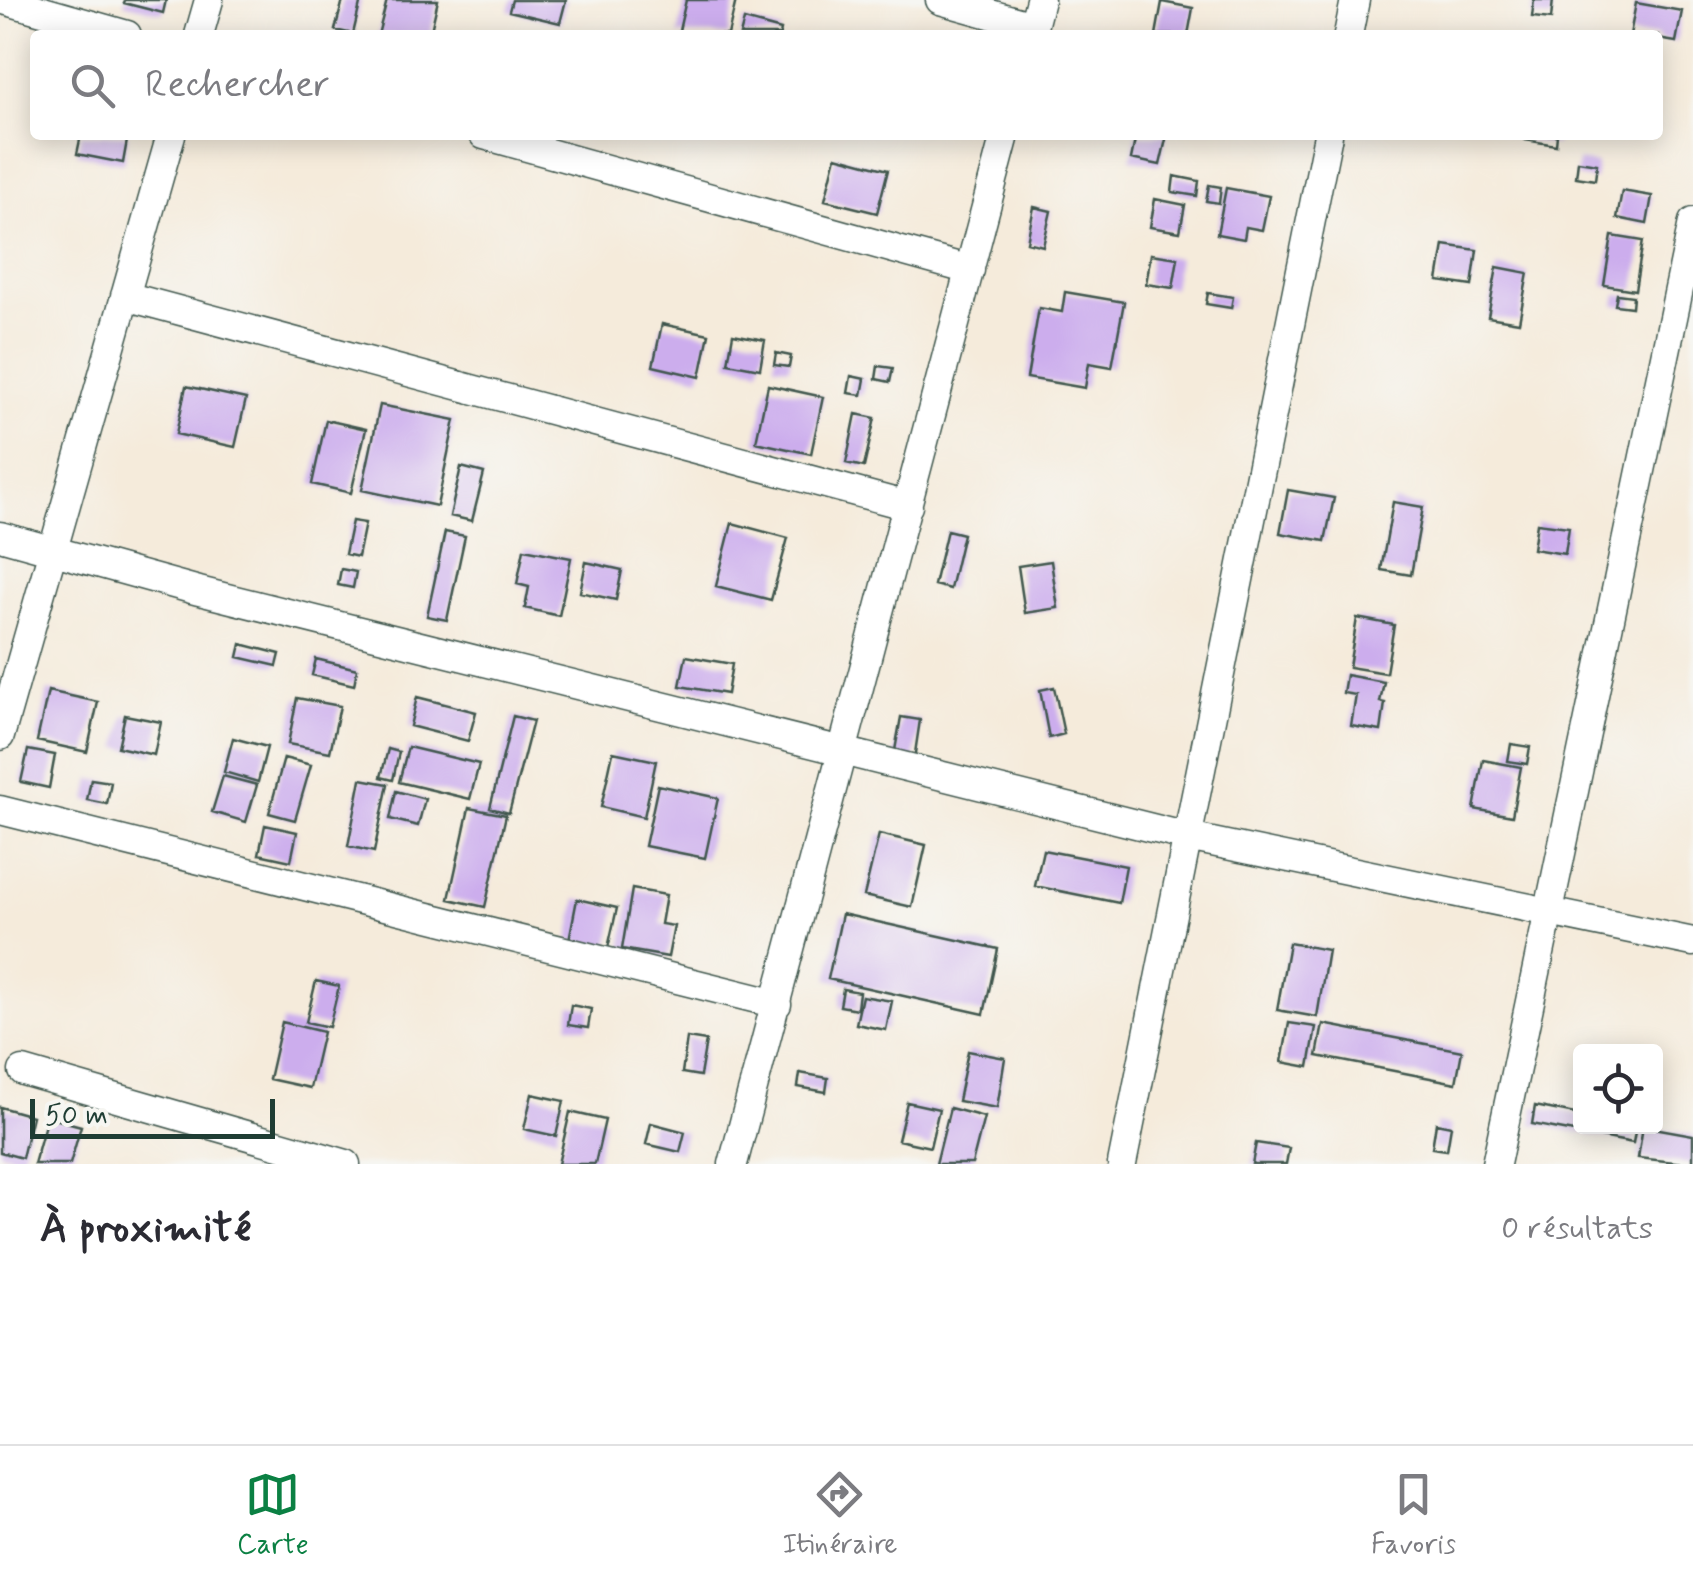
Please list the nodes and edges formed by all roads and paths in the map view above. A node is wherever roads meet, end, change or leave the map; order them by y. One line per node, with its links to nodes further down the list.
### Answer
1 (4, 0): 6 (street)
2 (209, 0): 7 (street)
3 (940, 0): 5 (street)
4 (1355, 0): 8 (street)
5 (1035, 20)
6 (109, 30)
7 (200, 30)
8 (1349, 30)
9 (170, 140): 15 (street)
10 (502, 140): 14 (street)
11 (1004, 140): 14 (street)
12 (1327, 140): 22 (street)
13 (1693, 222): 23 (street)
14 (970, 270): 16 (street)
15 (125, 296): 16 (street); 18 (street)
16 (908, 506): 20 (street)
17 (0, 536): 18 (street)
18 (52, 551): 19 (street); 20 (street)
19 (0, 736)
20 (843, 751): 22 (street); 25 (street)
21 (0, 810): 25 (street)
22 (1188, 838): 23 (street); 29 (street)
23 (1548, 912): 24 (street); 30 (street)
24 (1693, 942)
25 (778, 1004): 28 (street)
26 (24, 1071): 27 (street)
27 (346, 1164)
28 (733, 1164)
29 (1122, 1164)
30 (1496, 1164)

